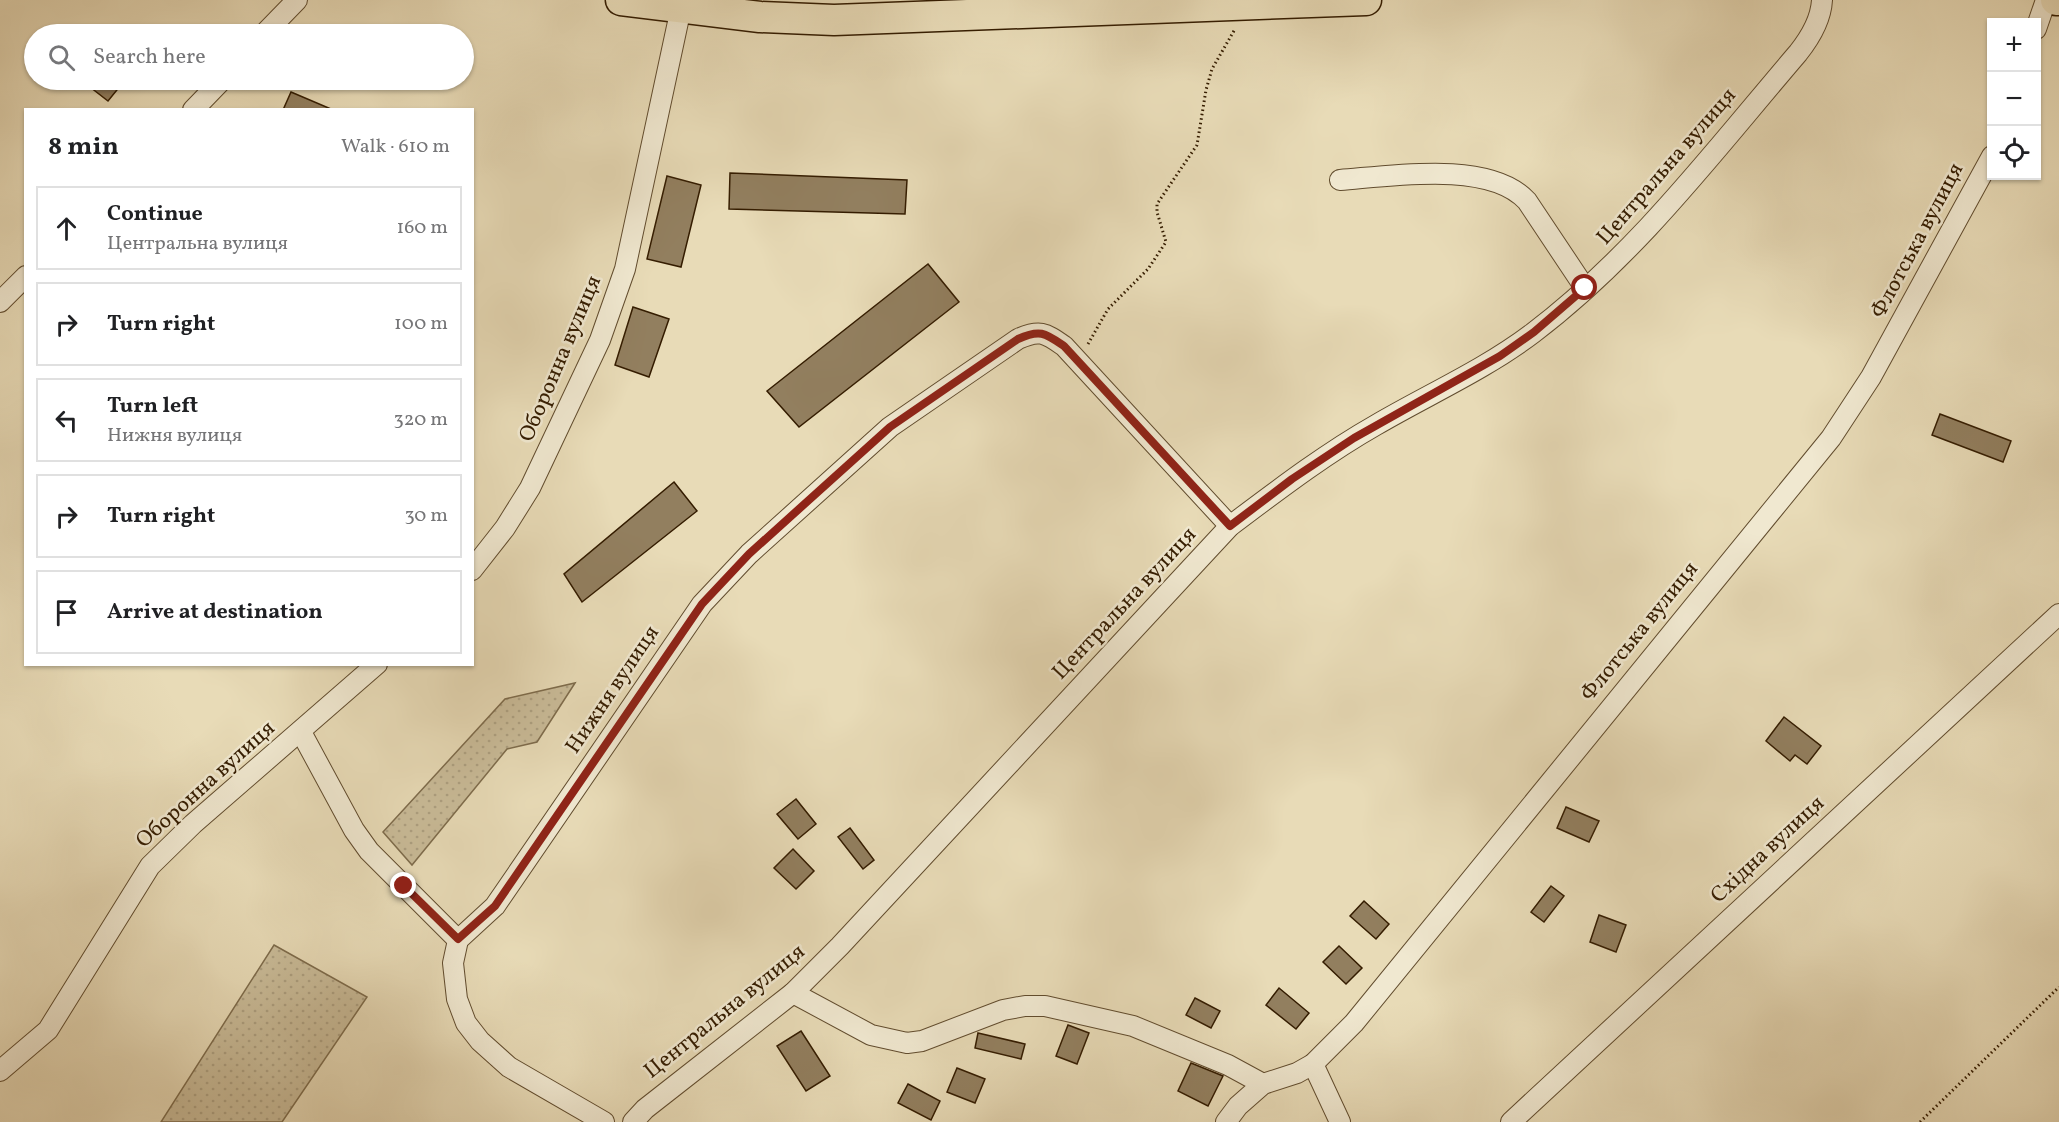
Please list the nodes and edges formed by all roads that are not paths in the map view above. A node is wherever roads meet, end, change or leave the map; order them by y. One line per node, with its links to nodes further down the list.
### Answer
1 (297, 0): 9 (street)
2 (621, 0): 6 (main road)
3 (1366, 0): 7 (main road)
4 (1822, 0): 15 (street, Центральна вулиця)
5 (2046, 0): 8 (street)
6 (681, 8): 7 (main road); 18 (street, Оборонна вулиця)
7 (915, 9)
8 (2040, 18)
9 (274, 24)
10 (213, 90): 11 (street)
11 (196, 108)
12 (1987, 165): 24 (street, Флотська вулиця)
13 (1340, 180): 15 (street)
14 (24, 278): 16 (street)
15 (1585, 288): 17 (street, Центральна вулиця)
16 (0, 302)
17 (1230, 526): 22 (street, Нижня вулиця); 23 (street, Центральна вулиця)
18 (474, 567)
19 (2059, 614): 31 (street, Східна вулиця)
20 (375, 666): 21 (street, Оборонна вулиця)
21 (301, 732): 22 (street); 25 (street, Оборонна вулиця)
22 (458, 939): 27 (street)
23 (793, 993): 26 (street); 28 (street, Центральна вулиця)
24 (1313, 1064): 26 (street, Флотська вулиця); 30 (street)
25 (0, 1071)
26 (1263, 1084): 29 (street, Флотська вулиця)
27 (604, 1122)
28 (633, 1122)
29 (1226, 1122)
30 (1340, 1122)
31 (1511, 1122)

